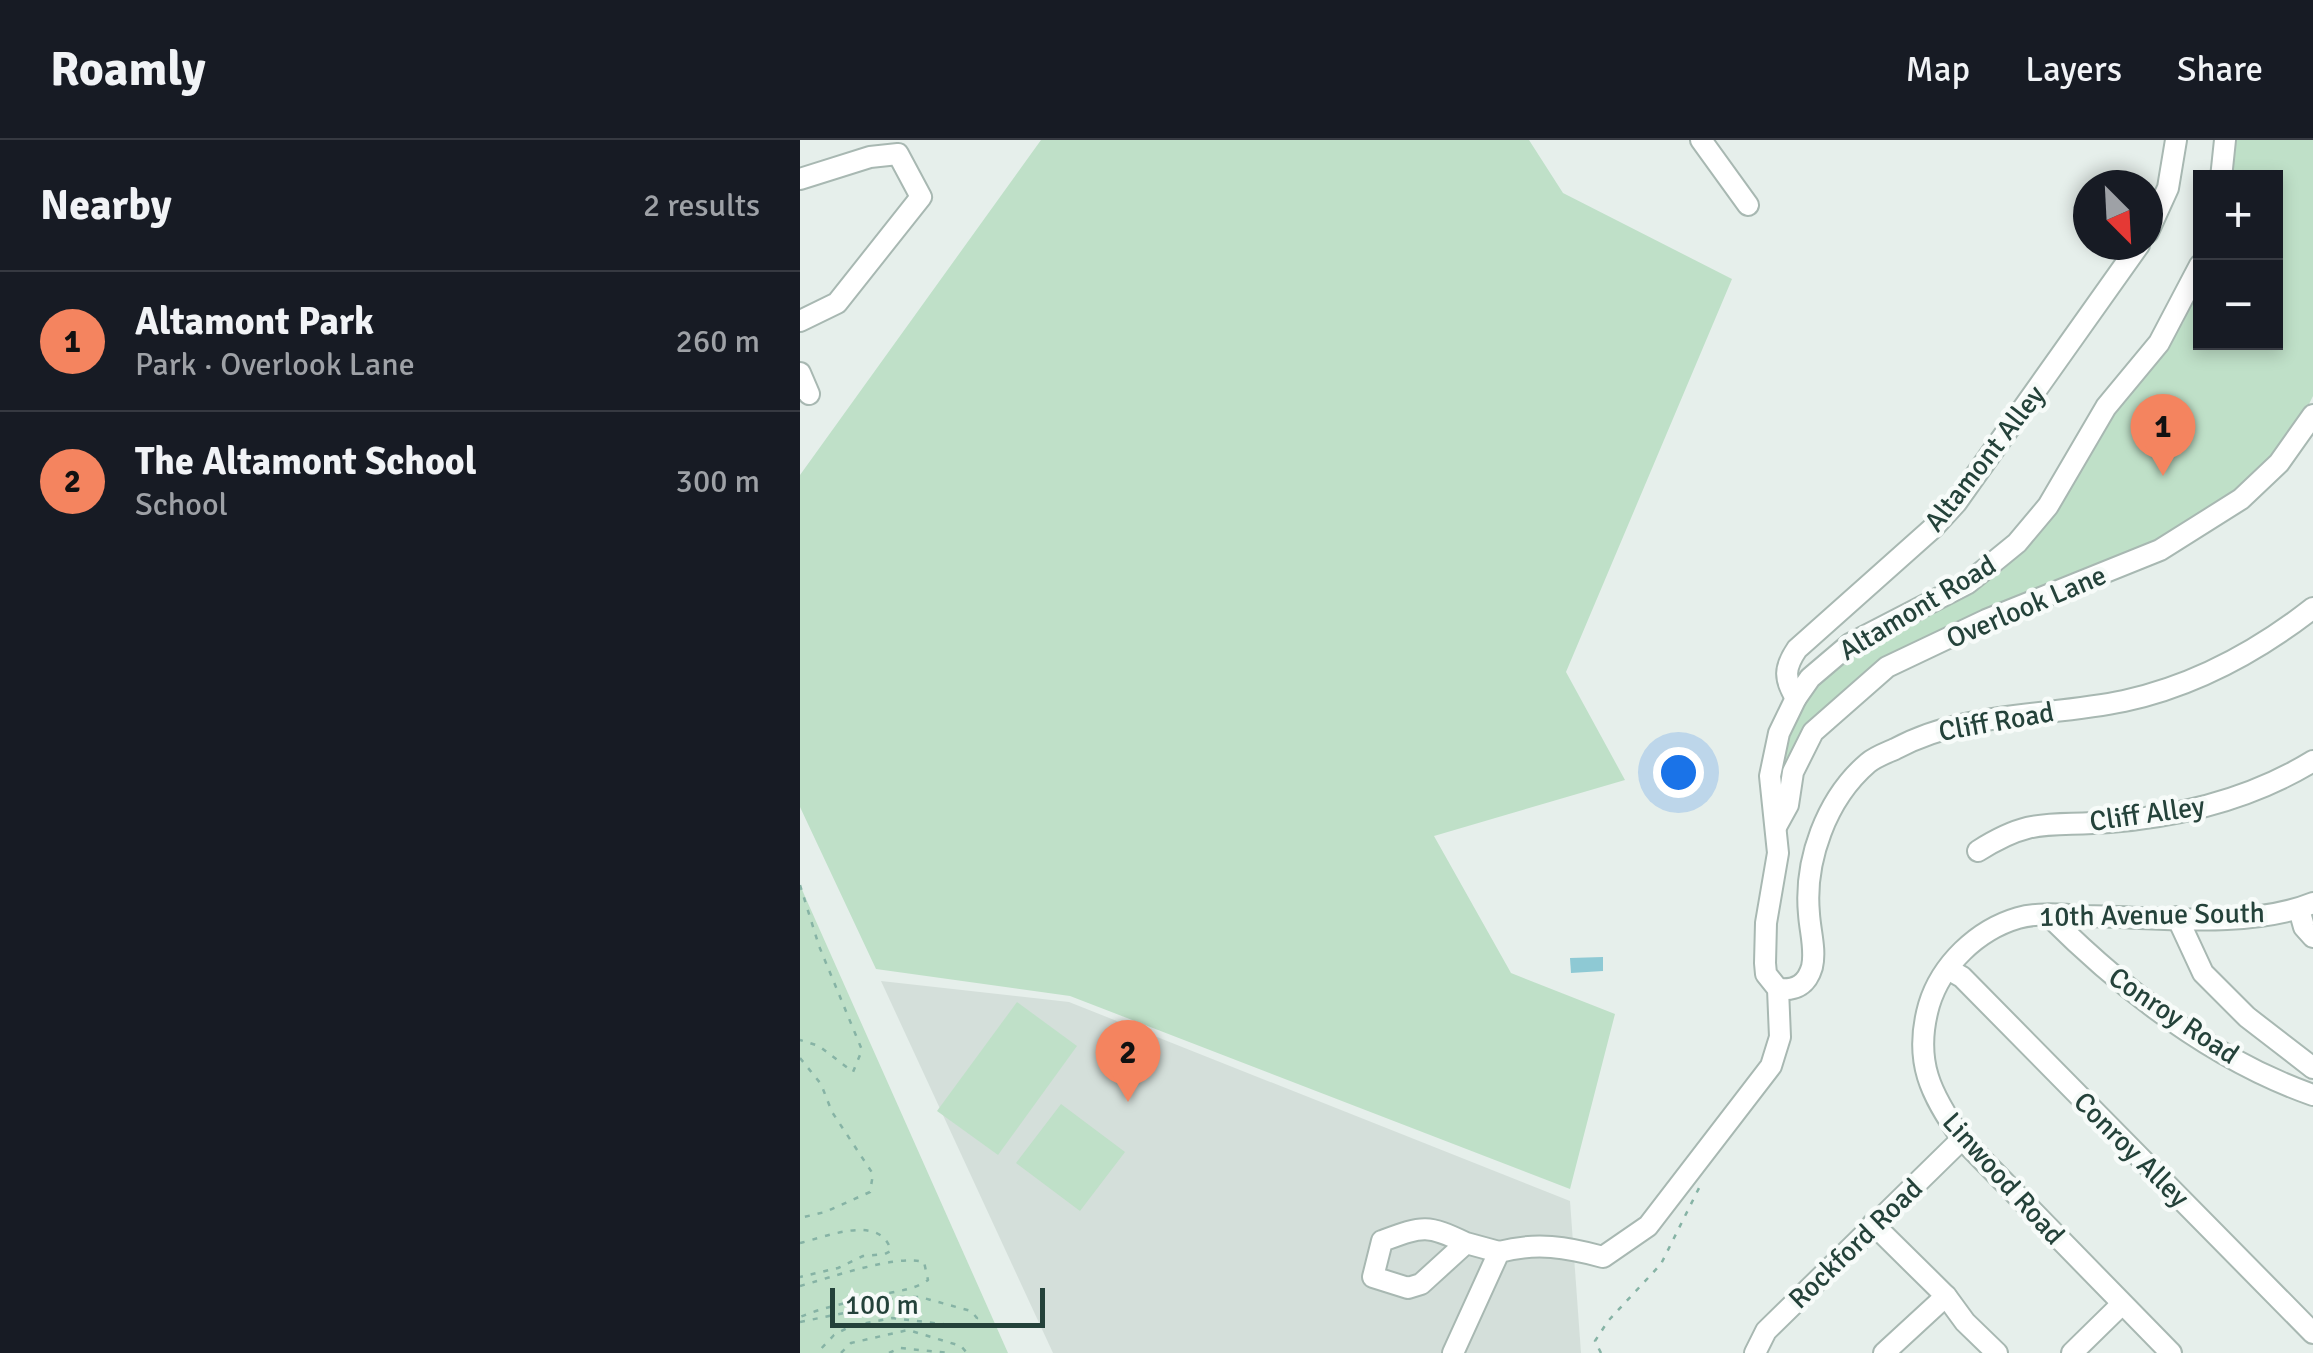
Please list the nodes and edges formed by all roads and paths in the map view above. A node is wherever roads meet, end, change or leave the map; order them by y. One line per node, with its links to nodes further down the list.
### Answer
1 (1701, 140): 7 (street)
2 (2176, 140): 6 (street)
3 (2225, 140): 4 (street)
4 (2222, 170)
5 (800, 179): 10 (street)
6 (2163, 199)
7 (1748, 205)
8 (2128, 260): 15 (street, Altamont Alley)
9 (2193, 277): 15 (street, Altamont Road)
10 (800, 322)
11 (800, 373): 12 (street)
12 (809, 394)
13 (2313, 415): 17 (street, Overlook Lane)
14 (2313, 608): 25 (street, Cliff Road)
15 (1796, 698): 17 (street, Altamont Road)
16 (2313, 760): 18 (street, Cliff Alley)
17 (1776, 825): 25 (street, Altamont Road)
18 (1978, 850)
19 (800, 886): 26 (path)
20 (2306, 906): 22 (street, 10th Avenue South); 23 (street)
21 (2048, 915): 22 (street, 10th Avenue South); 24 (street, 10th Avenue South); 29 (street, Conroy Road)
22 (2177, 917): 28 (street)
23 (2313, 936)
24 (1948, 969): 30 (street, Linwood Road); 42 (street, Conroy Alley)
25 (1778, 989): 36 (street, Altamont Road)
26 (800, 1040)
27 (800, 1058): 32 (path)
28 (2313, 1068)
29 (2313, 1095)
30 (1962, 1140): 33 (street, Rockford Road); 40 (street, Linwood Road)
31 (1700, 1185): 49 (path)
32 (800, 1218)
33 (1873, 1224): 39 (street); 50 (street, Rockford Road)
34 (800, 1243): 37 (path)
35 (1466, 1243): 36 (street)
36 (1499, 1252): 48 (street)
37 (800, 1278)
38 (800, 1286): 41 (path)
39 (1946, 1296): 51 (street); 52 (street)
40 (2122, 1304): 53 (street); 54 (street, Linwood Road)
41 (800, 1319): 43 (path)
42 (2313, 1332)
43 (816, 1353)
44 (841, 1353): 47 (path)
45 (889, 1353): 46 (path)
46 (949, 1353)
47 (967, 1353)
48 (1453, 1353)
49 (1601, 1353)
50 (1755, 1353)
51 (1884, 1353)
52 (1997, 1353)
53 (2072, 1353)
54 (2171, 1353)

